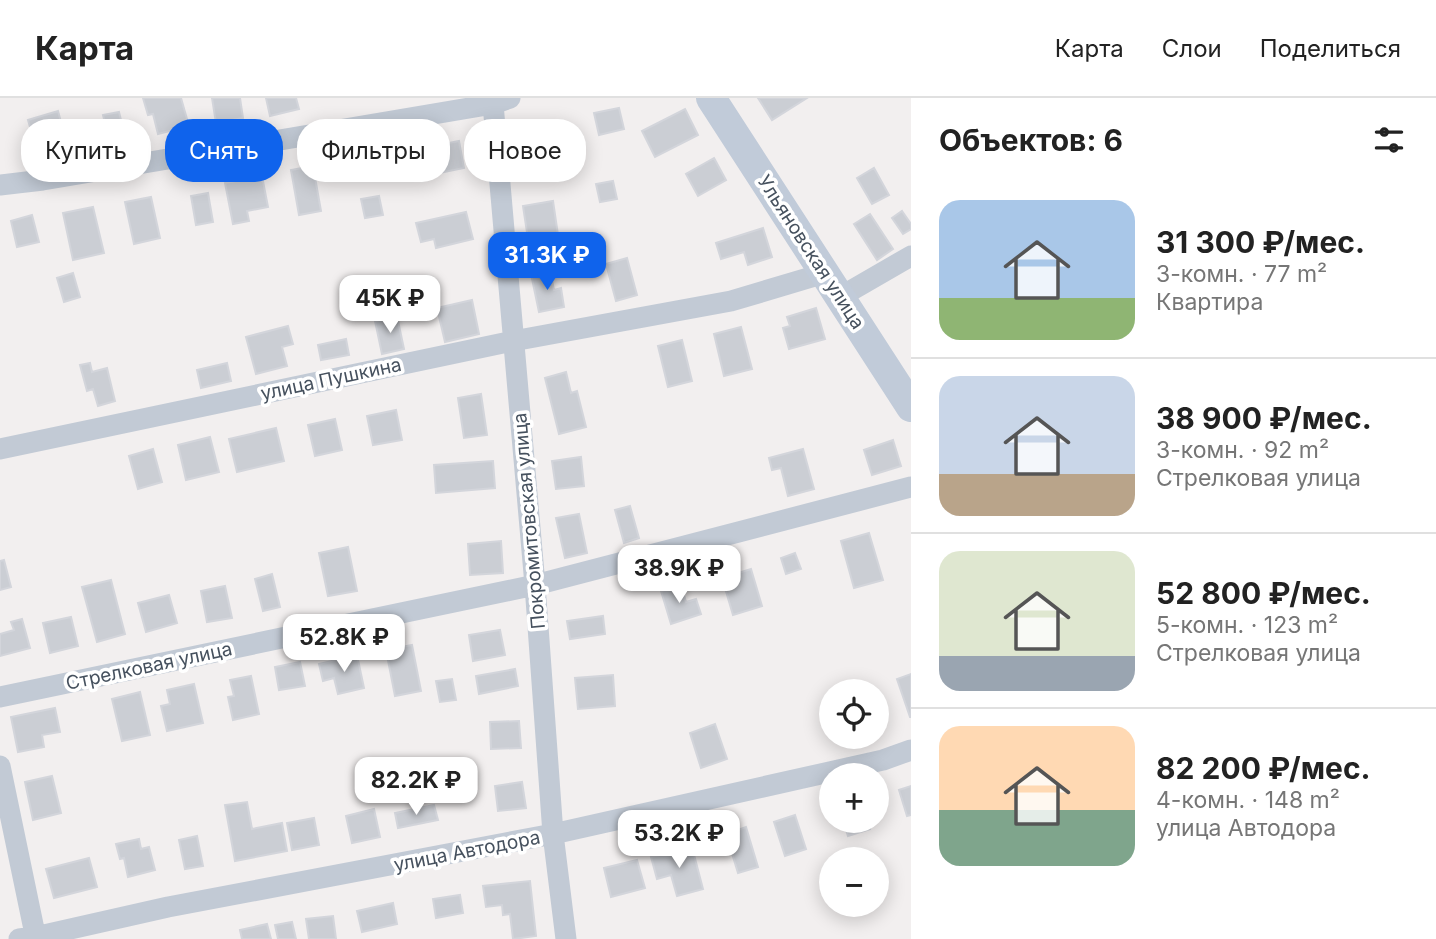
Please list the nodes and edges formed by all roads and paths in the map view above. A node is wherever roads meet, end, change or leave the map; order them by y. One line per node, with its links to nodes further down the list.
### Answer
1 (711, 98): 5 (street, Ульяновская улица)
2 (501, 101): 3 (street); 6 (street, Покромитовская улица)
3 (0, 185)
4 (911, 256): 5 (street, улица Пушкина)
5 (832, 285): 6 (street, улица Пушкина); 7 (street, Ульяновская улица)
6 (513, 341): 8 (street, улица Пушкина); 10 (street, Покромитовская улица)
7 (911, 407)
8 (0, 449)
9 (911, 487): 10 (street, Стрелковая улица)
10 (535, 585): 11 (street, Стрелковая улица); 14 (street, Покромитовская улица)
11 (0, 697)
12 (911, 750): 14 (street, улица Автодора)
13 (0, 766): 15 (street)
14 (553, 834): 15 (street, улица Автодора); 16 (street, Покромитовская улица)
15 (30, 938)
16 (566, 939)

